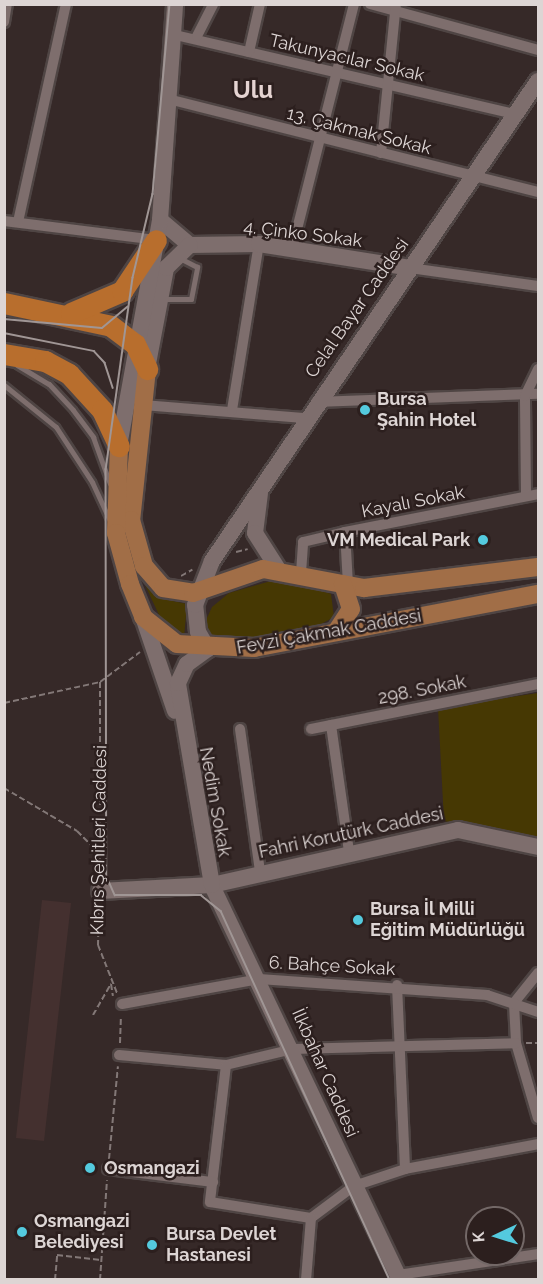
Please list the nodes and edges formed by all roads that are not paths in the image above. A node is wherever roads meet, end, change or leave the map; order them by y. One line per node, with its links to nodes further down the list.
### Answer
1 (7, 4): 9 (street)
2 (66, 4): 24 (street)
3 (175, 4): 10 (main road)
4 (213, 4): 11 (street)
5 (260, 4): 13 (street)
6 (354, 4): 14 (street)
7 (370, 4): 8 (street)
8 (394, 9): 12 (street); 16 (street)
9 (4, 22)
10 (171, 34): 11 (street, Takunyacılar Sokak); 17 (main road)
11 (197, 36): 13 (street, Takunyacılar Sokak)
12 (538, 50)
13 (249, 52): 14 (street, Takunyacılar Sokak)
14 (338, 73): 16 (street, Takunyacılar Sokak); 19 (street)
15 (538, 81): 18 (main road, Celal Bayar Caddesi)
16 (386, 85): 18 (street, Takunyacılar Sokak); 20 (street)
17 (168, 99): 19 (street, 13. Çakmak Sokak); 25 (main road)
18 (515, 114): 21 (main road, Celal Bayar Caddesi)
19 (322, 138): 20 (street, 13. Çakmak Sokak); 28 (street)
20 (381, 153): 21 (street, 13. Çakmak Sokak)
21 (472, 177): 22 (street, 13. Çakmak Sokak); 30 (main road, Celal Bayar Caddesi)
22 (538, 192)
23 (4, 221): 24 (street)
24 (18, 222): 25 (street)
25 (158, 230): 27 (main road); 34 (highway); 35 (main road)
26 (259, 244): 27 (main road, 4. Çinko Sokak); 28 (main road, 4. Çinko Sokak); 45 (street)
27 (190, 245): 29 (main road)
28 (292, 249): 30 (main road, 4. Çinko Sokak)
29 (174, 256): 32 (main road); 32 (lane)
30 (410, 268): 31 (street); 43 (main road, Celal Bayar Caddesi)
31 (538, 286)
32 (160, 299): 38 (main road)
33 (4, 303): 34 (highway)
34 (62, 314): 35 (highway)
35 (135, 344): 38 (highway); 47 (main road)
36 (4, 354): 47 (highway)
37 (4, 360): 51 (lane)
38 (147, 369): 44 (main road)
39 (538, 369): 42 (street)
40 (4, 385): 53 (lane)
41 (538, 394): 42 (street)
42 (525, 396): 43 (street); 50 (street)
43 (316, 402): 46 (main road, Celal Bayar Caddesi)
44 (143, 405): 45 (street); 57 (main road)
45 (232, 410): 46 (street)
46 (306, 418): 48 (main road, Celal Bayar Caddesi)
47 (120, 446): 51 (main road)
48 (265, 478): 55 (main road); 57 (main road, Celal Bayar Caddesi)
49 (538, 494): 50 (street, Kayalı Sokak)
50 (526, 496): 52 (street, Kayalı Sokak)
51 (117, 510): 53 (main road)
52 (345, 532): 55 (street); 56 (street, Kayalı Sokak)
53 (116, 533): 59 (main road)
54 (538, 567): 56 (main road)
55 (290, 571): 56 (main road); 57 (main road)
56 (345, 584): 60 (main road)
57 (196, 592): 61 (main road, Celal Bayar Caddesi)
58 (538, 594): 60 (main road, Fevzi Çakmak Caddesi)
59 (143, 617): 61 (main road, Fevzi Çakmak Caddesi); 63 (main road)
60 (336, 632): 61 (main road, Fevzi Çakmak Caddesi)
61 (208, 649): 63 (main road)
62 (538, 684): 64 (street, 298. Sokak)
63 (182, 726): 70 (main road, Nedim Sokak)
64 (331, 726): 66 (street, 298. Sokak); 68 (street)
65 (240, 729): 69 (street)
66 (311, 729)
67 (538, 847): 68 (main road, Fahri Korutürk Caddesi)
68 (349, 851): 69 (main road, Fahri Korutürk Caddesi)
69 (260, 872): 70 (main road, Fahri Korutürk Caddesi)
70 (212, 885): 71 (main road, Fahri Korutürk Caddesi); 73 (main road, İlkbahar Caddesi)
71 (100, 891)
72 (538, 973): 75 (street)
73 (260, 979): 74 (street, 6. Bahçe Sokak); 76 (street, 6. Bahçe Sokak); 80 (main road, İlkbahar Caddesi)
74 (397, 985): 75 (street, 6. Bahçe Sokak); 78 (street)
75 (514, 1003): 77 (street, 6. Bahçe Sokak); 79 (street)
76 (118, 1005)
77 (538, 1012)
78 (398, 1043): 79 (street); 80 (street); 86 (street)
79 (516, 1043): 83 (street)
80 (293, 1049): 82 (street); 88 (main road, İlkbahar Caddesi)
81 (119, 1055): 82 (street)
82 (226, 1065): 87 (street)
83 (538, 1118)
84 (538, 1144): 86 (street)
85 (108, 1169): 87 (street)
86 (405, 1169): 88 (street)
87 (213, 1182): 89 (street)
88 (354, 1186): 89 (street); 91 (main road, İlkbahar Caddesi)
89 (311, 1218): 92 (street)
90 (538, 1254): 91 (street)
91 (399, 1277)
92 (306, 1280)

